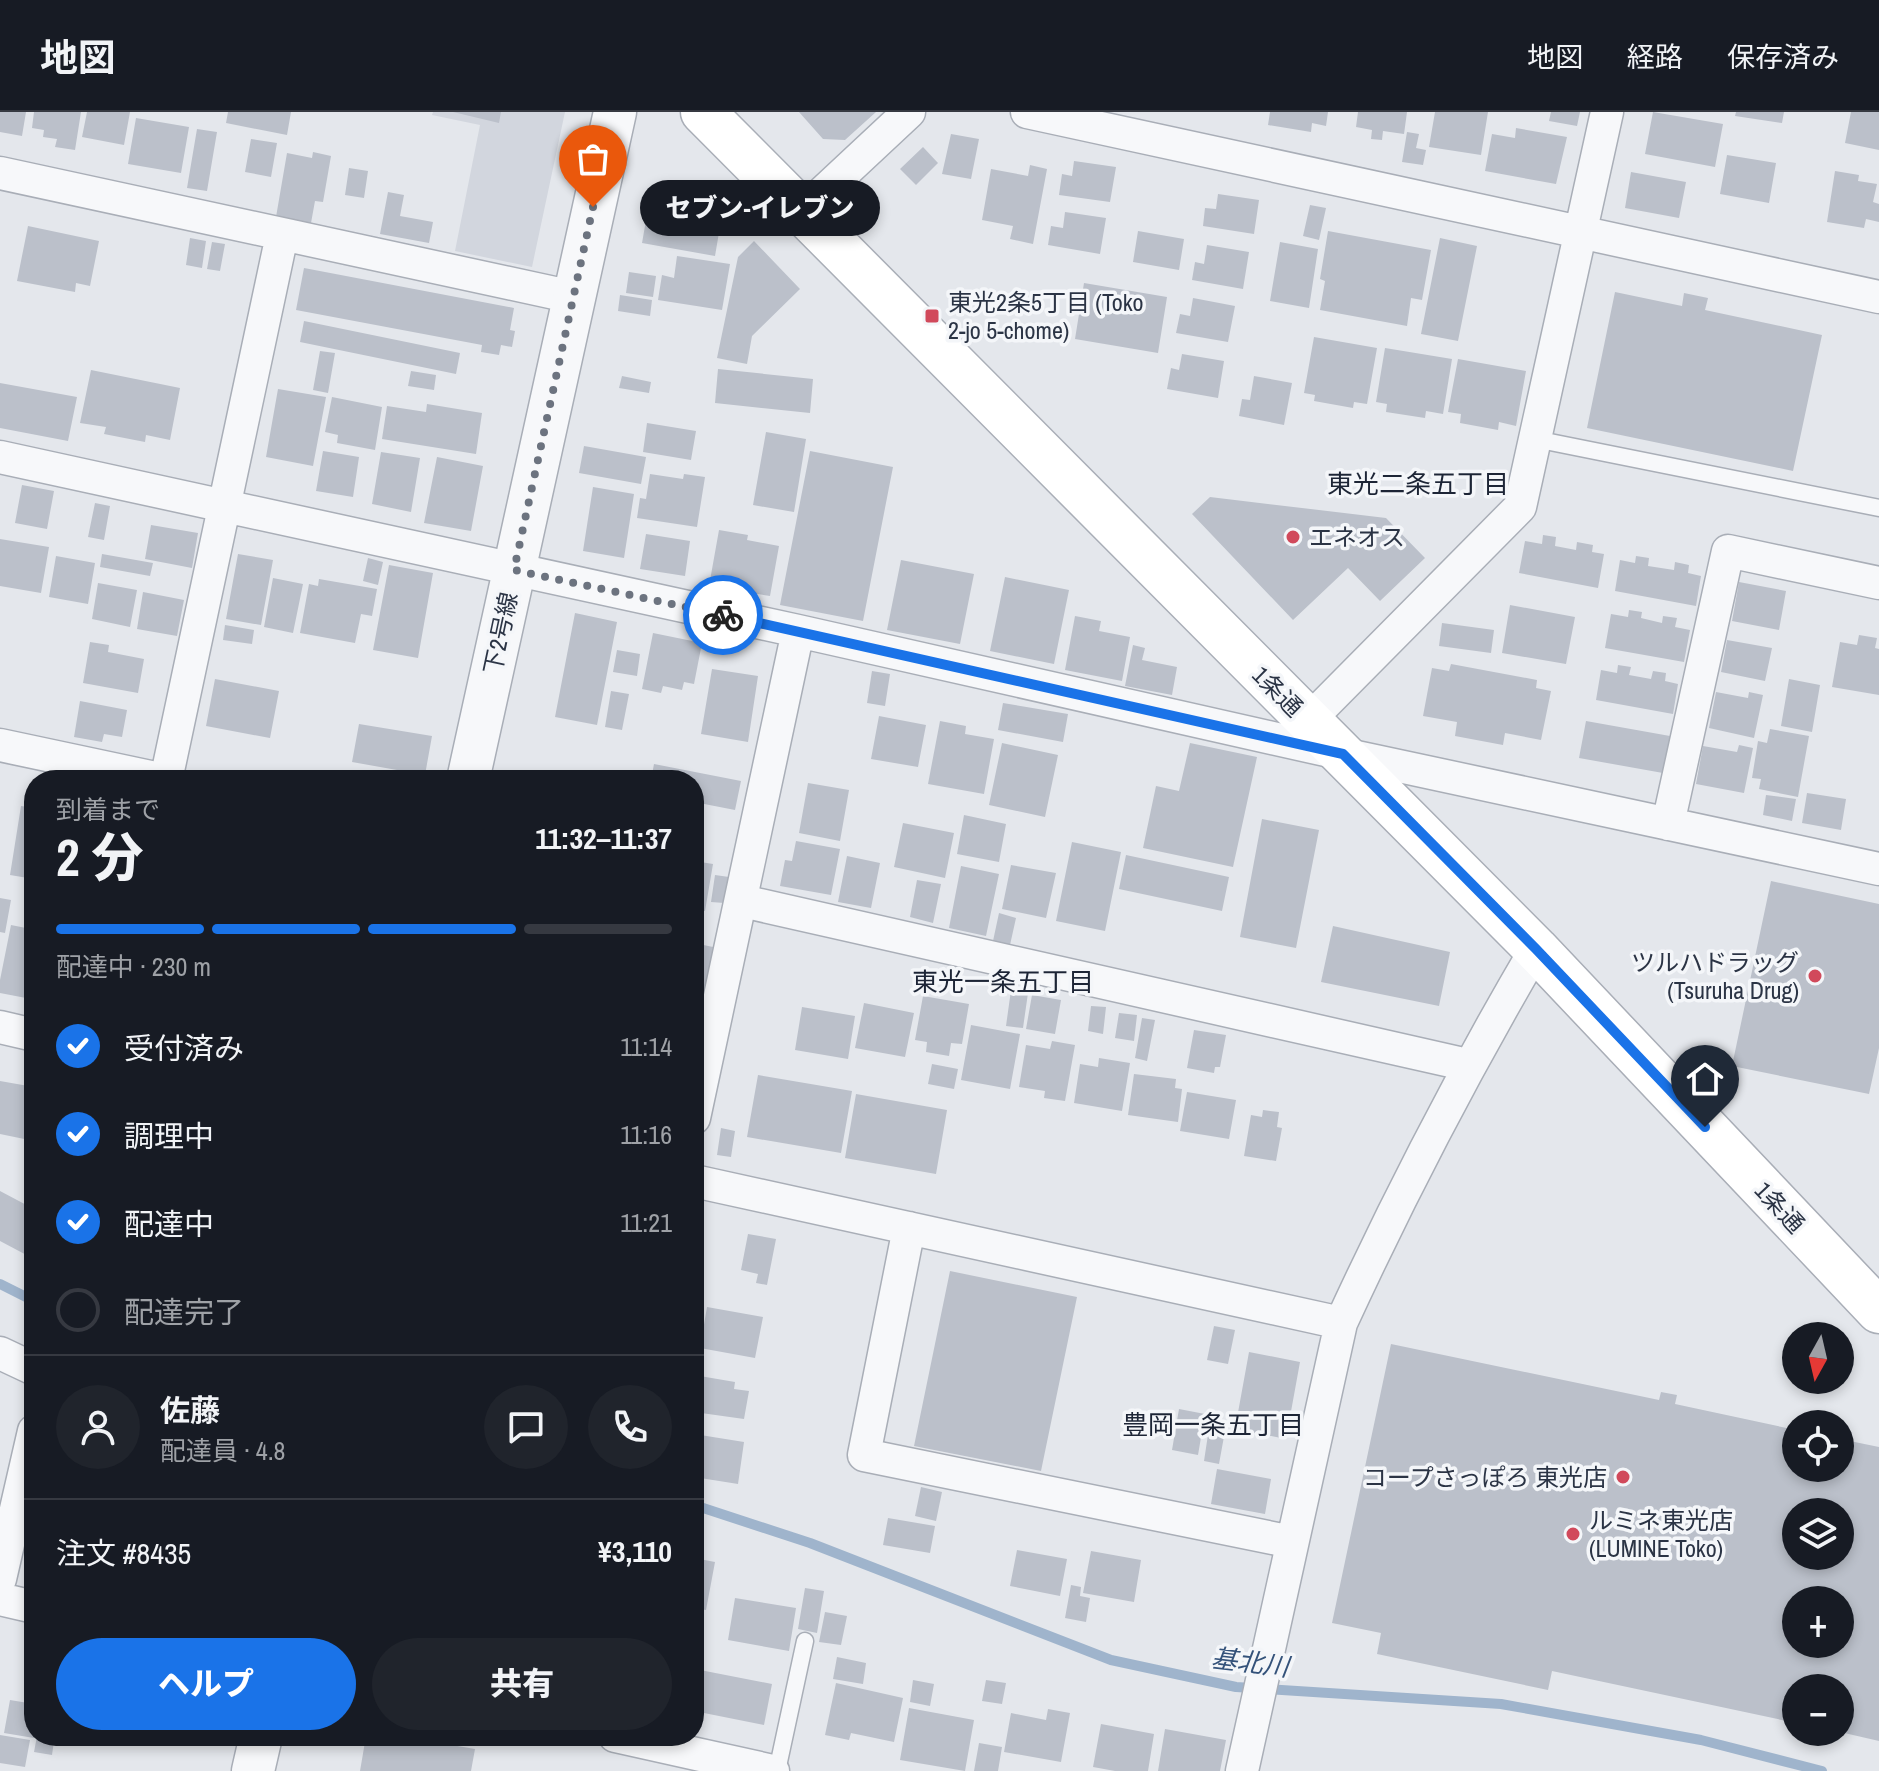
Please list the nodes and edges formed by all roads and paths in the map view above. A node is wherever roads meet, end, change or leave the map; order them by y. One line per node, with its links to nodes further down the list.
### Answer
1 (615, 112): 10 (street, 下2号線)
2 (703, 112): 7 (main road, 1条通)
3 (909, 112): 7 (street)
4 (1027, 112): 8 (street)
5 (1607, 112): 8 (street)
6 (0, 173): 9 (street)
7 (803, 211): 19 (main road, 1条通)
8 (1582, 233): 11 (street); 12 (street)
9 (282, 235): 10 (street); 14 (street)
10 (573, 297): 16 (street, 下2号線)
11 (1879, 297)
12 (1535, 439): 15 (lane); 19 (street)
13 (0, 457): 14 (street)
14 (224, 505): 16 (street); 23 (street)
15 (1879, 508)
16 (514, 570): 18 (street); 24 (street, 下2号線)
17 (1879, 583): 25 (street)
18 (798, 631): 21 (street); 27 (street)
19 (1308, 721): 21 (main road, 1条通)
20 (0, 745): 22 (street)
21 (1343, 754): 25 (street); 28 (main road, 1条通)
22 (119, 770)
23 (168, 770)
24 (470, 770)
25 (1668, 824): 26 (street)
26 (1879, 869)
27 (742, 901): 31 (street); 32 (street)
28 (1536, 949): 31 (street); 35 (main road, 1条通)
29 (0, 1027): 30 (street)
30 (24, 1033)
31 (1468, 1065): 36 (street)
32 (704, 1073)
33 (704, 1183): 34 (street)
34 (909, 1228): 36 (street); 40 (street)
35 (1879, 1311)
36 (1341, 1323): 40 (street)
37 (0, 1353): 38 (street)
38 (24, 1364)
39 (24, 1475): 41 (street)
40 (1292, 1542): 49 (street)
41 (0, 1579)
42 (0, 1599): 43 (street)
43 (24, 1605)
44 (805, 1641): 48 (lane)
45 (259, 1746): 47 (street)
46 (661, 1746): 48 (street)
47 (253, 1771)
48 (775, 1771)
49 (1242, 1771)

